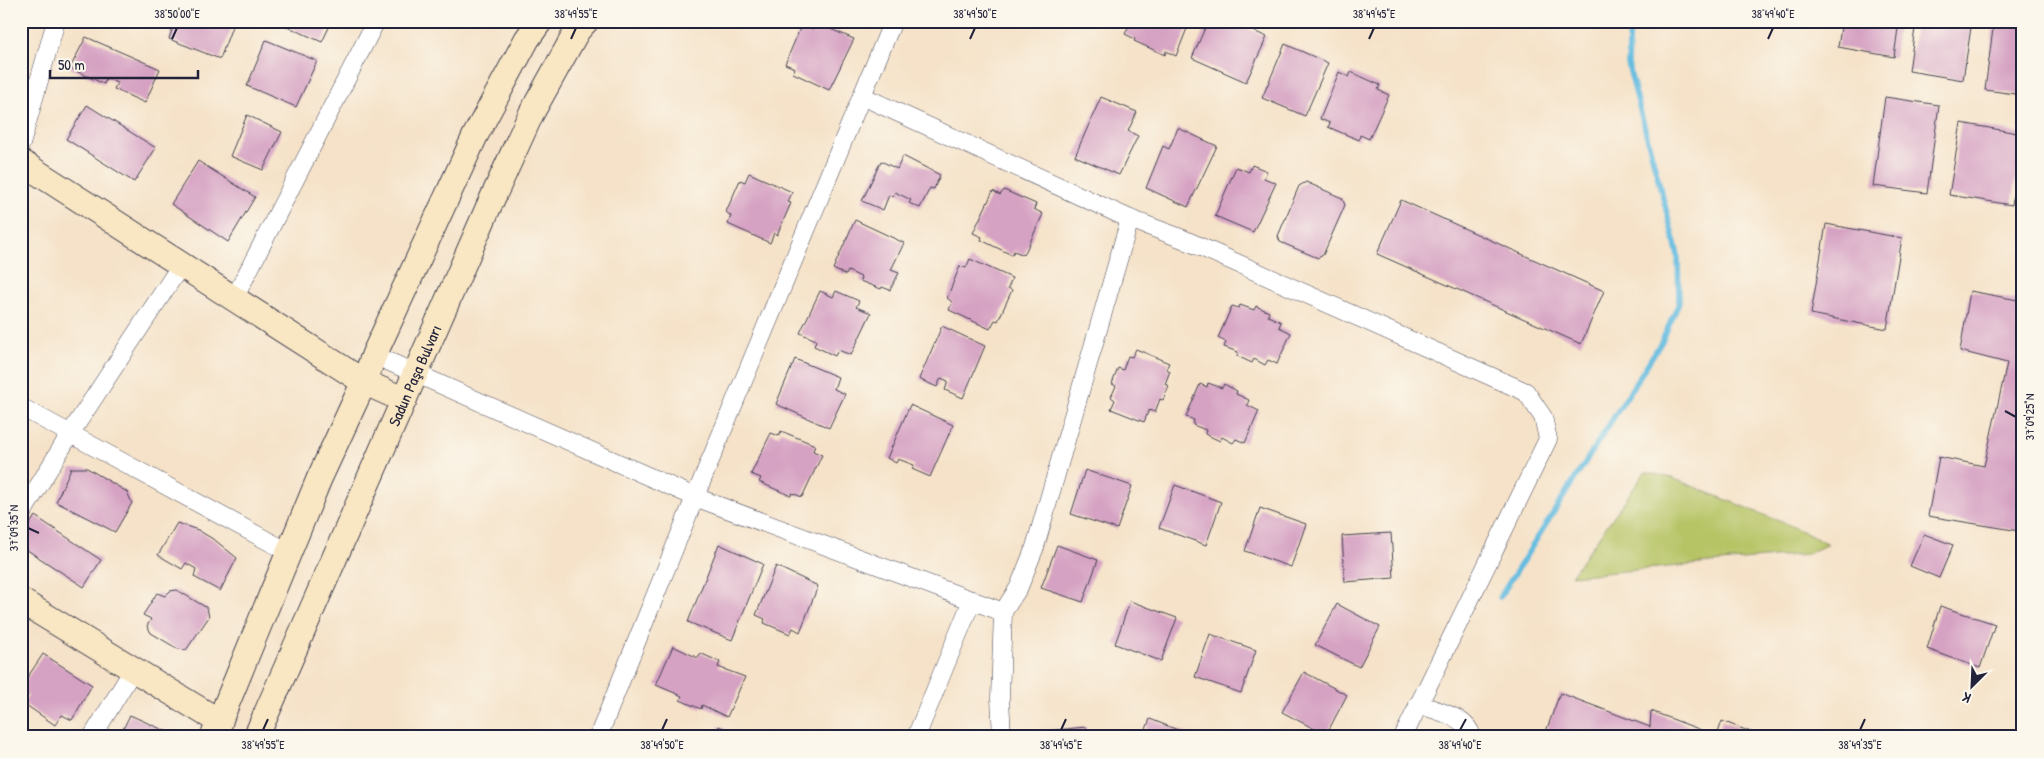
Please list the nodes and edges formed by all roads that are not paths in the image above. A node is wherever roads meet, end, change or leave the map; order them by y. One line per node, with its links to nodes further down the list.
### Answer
1 (56, 21): 7 (street)
2 (376, 21): 11 (street)
3 (540, 21): 12 (main road)
4 (586, 21): 13 (main road, Sadun Paşa Bulvarı)
5 (889, 23): 6 (street)
6 (862, 96): 9 (street); 18 (street)
7 (21, 144)
8 (21, 162): 10 (main road)
9 (1130, 219): 23 (street); 25 (street)
10 (181, 265): 11 (main road); 17 (street)
11 (234, 298): 14 (main road)
12 (374, 355): 13 (street); 14 (main road)
13 (415, 374): 15 (main road, Sadun Paşa Bulvarı); 18 (street)
14 (364, 382): 15 (main road); 20 (main road)
15 (404, 400): 27 (main road, Sadun Paşa Bulvarı)
16 (21, 407): 17 (street)
17 (70, 434): 19 (street); 20 (street)
18 (695, 497): 21 (street); 30 (street)
19 (21, 515)
20 (290, 553): 26 (main road)
21 (972, 600): 23 (street); 31 (street)
22 (21, 601): 24 (main road)
23 (1002, 612): 28 (street)
24 (133, 670): 26 (main road); 29 (street)
25 (1418, 704): 32 (street); 33 (street)
26 (217, 729)
27 (259, 736)
28 (1001, 736)
29 (92, 737)
30 (598, 737)
31 (916, 737)
32 (1403, 737)
33 (1472, 737)

